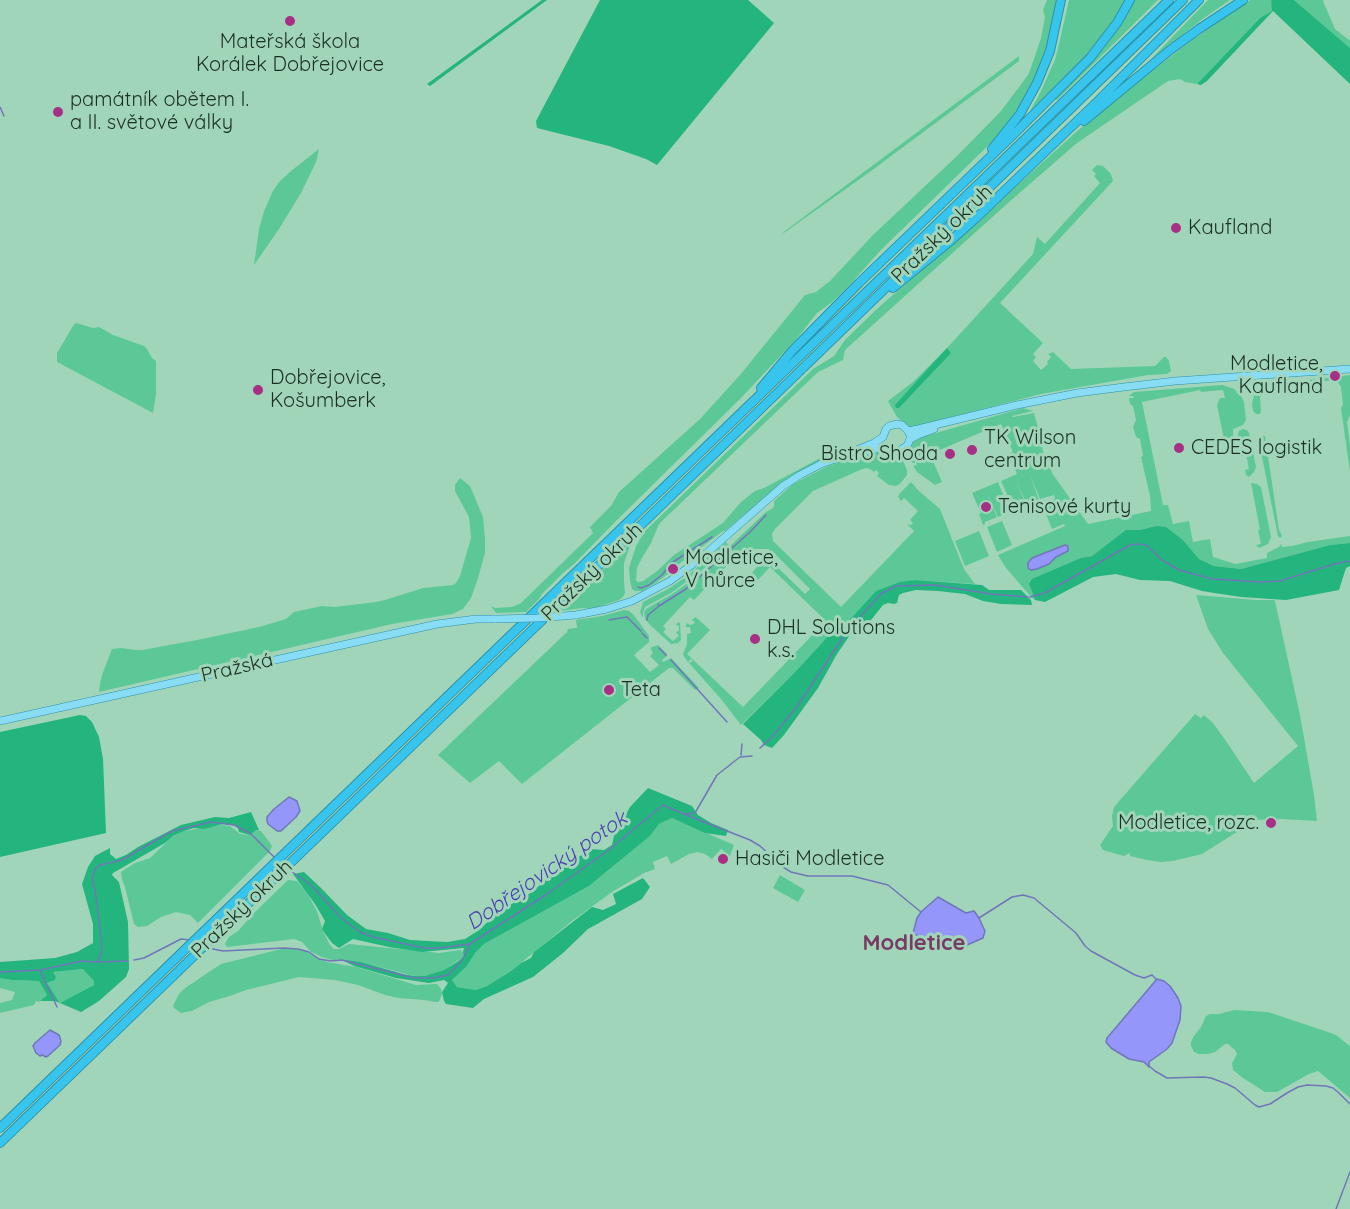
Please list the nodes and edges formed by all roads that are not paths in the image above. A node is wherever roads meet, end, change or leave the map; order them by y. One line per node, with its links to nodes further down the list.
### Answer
1 (1061, 0): 8 (highway)
2 (1130, 0): 8 (highway)
3 (1169, 0): 12 (highway, Pražský okruh)
4 (1183, 0): 9 (highway, Pražský okruh)
5 (1243, 0): 7 (highway)
6 (1198, 1): 7 (highway)
7 (1026, 170): 9 (highway)
8 (962, 185): 12 (highway)
9 (847, 326): 20 (highway, Pražský okruh)
10 (1350, 369): 11 (main road)
11 (965, 418): 13 (main road); 15 (main road)
12 (735, 419): 19 (highway, Pražský okruh)
13 (908, 430): 14 (main road); 15 (main road)
14 (883, 437): 16 (main road); 17 (main road)
15 (910, 439): 16 (main road)
16 (889, 449): 17 (main road)
17 (832, 460): 18 (main road, Pražská, bridge)
18 (0, 721)
19 (0, 1128)
20 (0, 1143)

